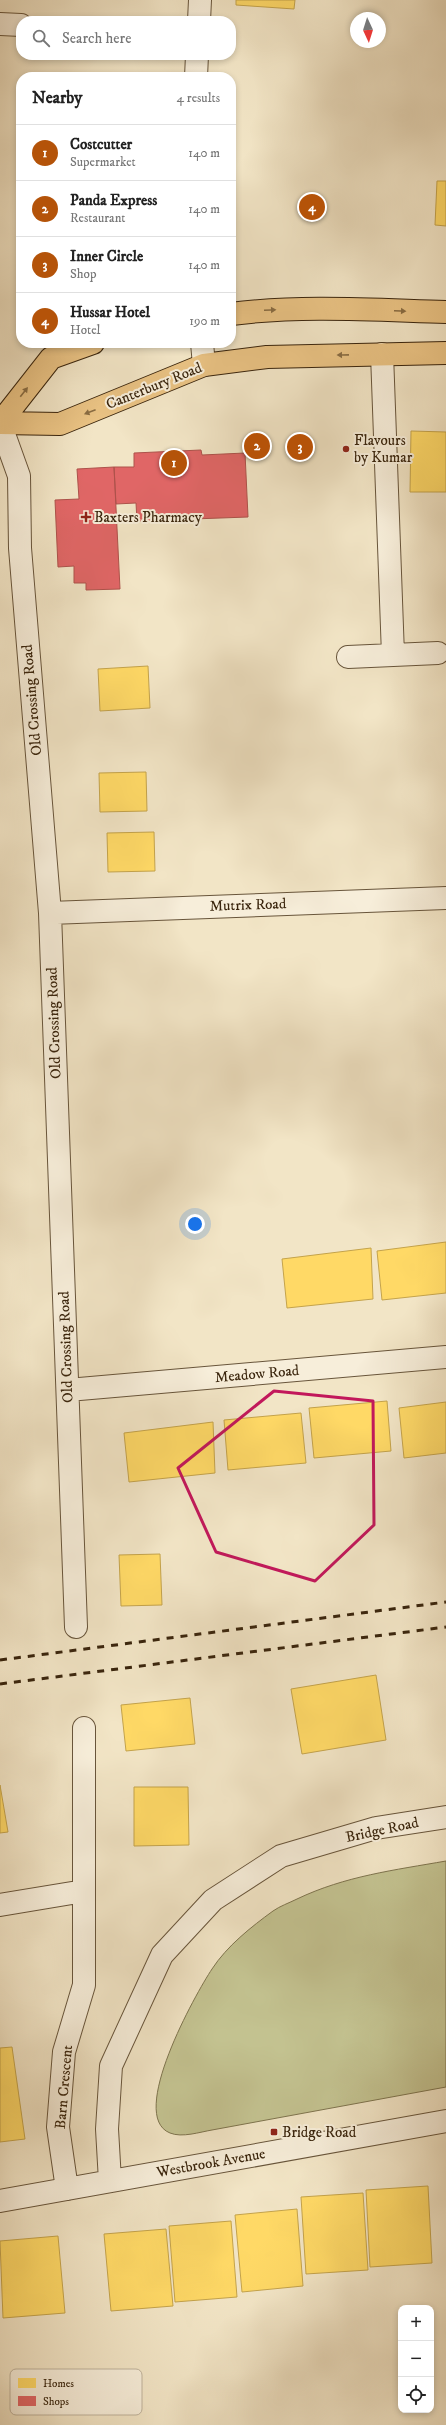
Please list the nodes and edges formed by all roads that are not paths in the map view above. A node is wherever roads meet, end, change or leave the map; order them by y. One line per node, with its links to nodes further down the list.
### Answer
1 (200, 0): 2 (street)
2 (199, 16)
3 (0, 24): 4 (street)
4 (16, 24)
5 (197, 60): 6 (street)
6 (196, 72)
7 (446, 312): 8 (highway, one-way to 7)
8 (236, 313)
9 (64, 348): 14 (street)
10 (79, 348): 14 (highway)
11 (202, 348): 15 (street)
12 (446, 353): 13 (highway, Canterbury Road)
13 (382, 354): 15 (highway, Canterbury Road, one-way to 15); 18 (street)
14 (51, 358): 16 (highway, one-way to 14)
15 (204, 365): 16 (highway, Canterbury Road, one-way to 16)
16 (0, 423): 21 (street, Old Crossing Road)
17 (438, 654): 18 (street)
18 (393, 655): 19 (street)
19 (348, 657)
20 (446, 898): 21 (street, Mutrix Road)
21 (50, 913): 23 (street, Old Crossing Road)
22 (446, 1358): 23 (street, Meadow Road)
23 (68, 1390): 24 (street, Old Crossing Road)
24 (76, 1627)
25 (84, 1728): 27 (street, Barn Crescent)
26 (446, 1817): 30 (street, Bridge Road)
27 (84, 1891): 28 (street); 31 (street, Barn Crescent)
28 (0, 1905)
29 (446, 2121): 30 (street, Westbrook Avenue)
30 (110, 2181): 31 (street, Westbrook Avenue)
31 (67, 2189): 32 (street, Westbrook Avenue)
32 (0, 2202)

